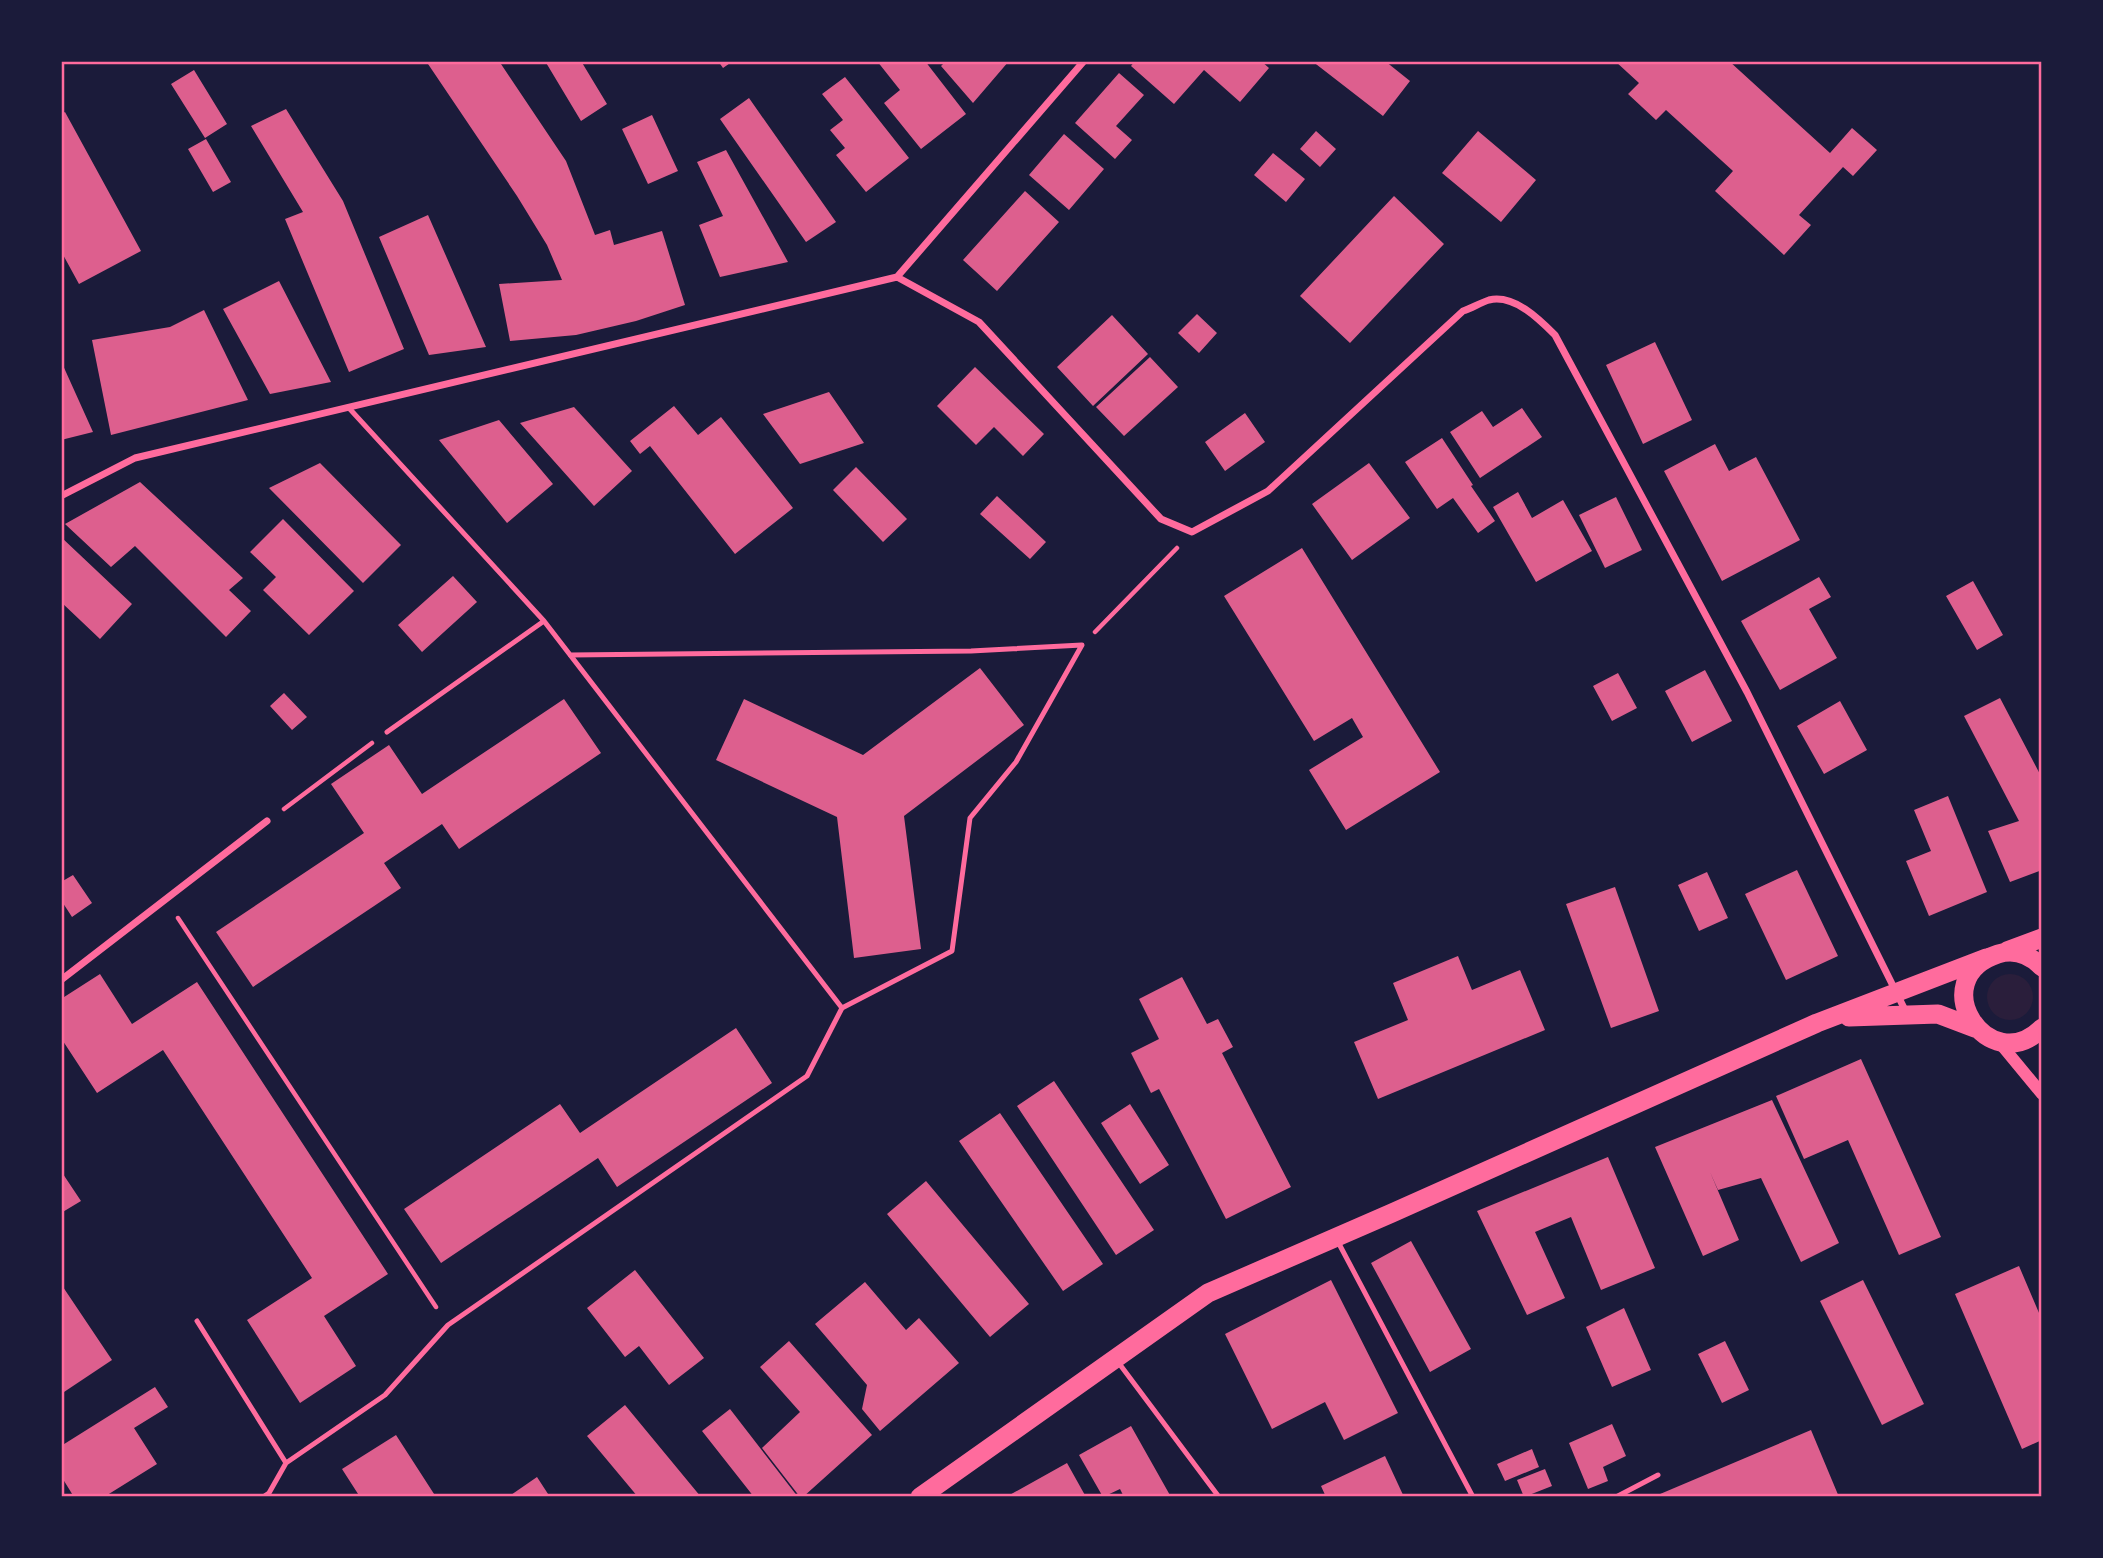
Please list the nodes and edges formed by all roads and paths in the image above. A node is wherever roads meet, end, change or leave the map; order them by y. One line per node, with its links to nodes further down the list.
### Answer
1 (1084, 61): 2 (street)
2 (897, 277): 3 (street); 5 (street)
3 (348, 407): 4 (street); 6 (lane)
4 (61, 496)
5 (1192, 532): 7 (path); 16 (street)
6 (544, 621): 8 (lane); 9 (lane)
7 (1082, 645): 8 (lane); 17 (lane)
8 (570, 655): 17 (lane)
9 (387, 732): 10 (path)
10 (267, 821): 11 (street)
11 (166, 900): 15 (street); 26 (path)
12 (2042, 938): 13 (highway)
13 (1995, 955): 14 (highway); 16 (highway); 20 (highway)
14 (2042, 967)
15 (61, 980)
16 (1898, 993): 18 (street); 19 (highway)
17 (842, 1008): 26 (lane)
18 (1908, 1015): 19 (highway); 20 (highway)
19 (1834, 1018): 24 (highway)
20 (1975, 1027): 22 (highway)
21 (2042, 1028): 22 (highway)
22 (1999, 1042): 23 (street)
23 (2042, 1094)
24 (1336, 1237): 27 (highway); 33 (lane)
25 (197, 1321): 28 (lane)
26 (448, 1325): 28 (lane)
27 (1115, 1358): 31 (highway); 32 (lane)
28 (286, 1463): 30 (lane)
29 (1658, 1475): 34 (lane)
30 (263, 1497)
31 (920, 1497)
32 (1219, 1497)
33 (1473, 1497)
34 (1616, 1497)

